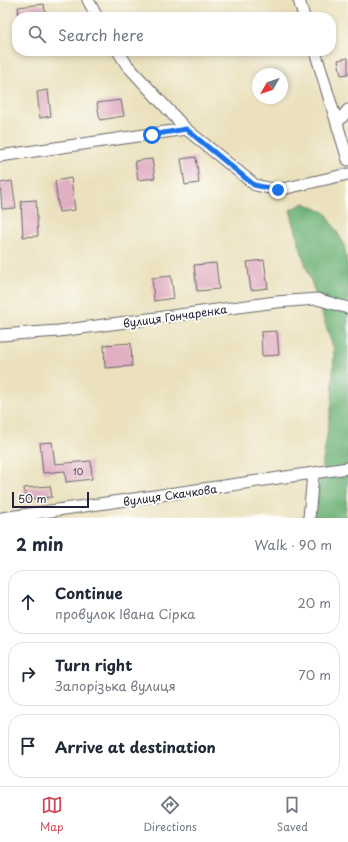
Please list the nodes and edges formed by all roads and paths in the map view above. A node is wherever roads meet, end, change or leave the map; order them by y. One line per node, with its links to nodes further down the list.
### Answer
1 (88, 0): 3 (street)
2 (299, 0): 4 (street)
3 (94, 12)
4 (303, 12)
5 (121, 56): 9 (street)
6 (317, 56): 8 (street)
7 (348, 110): 8 (street)
8 (337, 123): 11 (street)
9 (186, 129): 10 (street); 12 (street)
10 (0, 156)
11 (348, 160)
12 (348, 174)
13 (348, 308): 14 (street, вулиця Гончаренка)
14 (0, 335)
15 (348, 468): 16 (street, вулиця Скачкова)
16 (313, 474): 17 (street, вулиця Скачкова); 18 (street)
17 (2, 518)
18 (309, 518)

